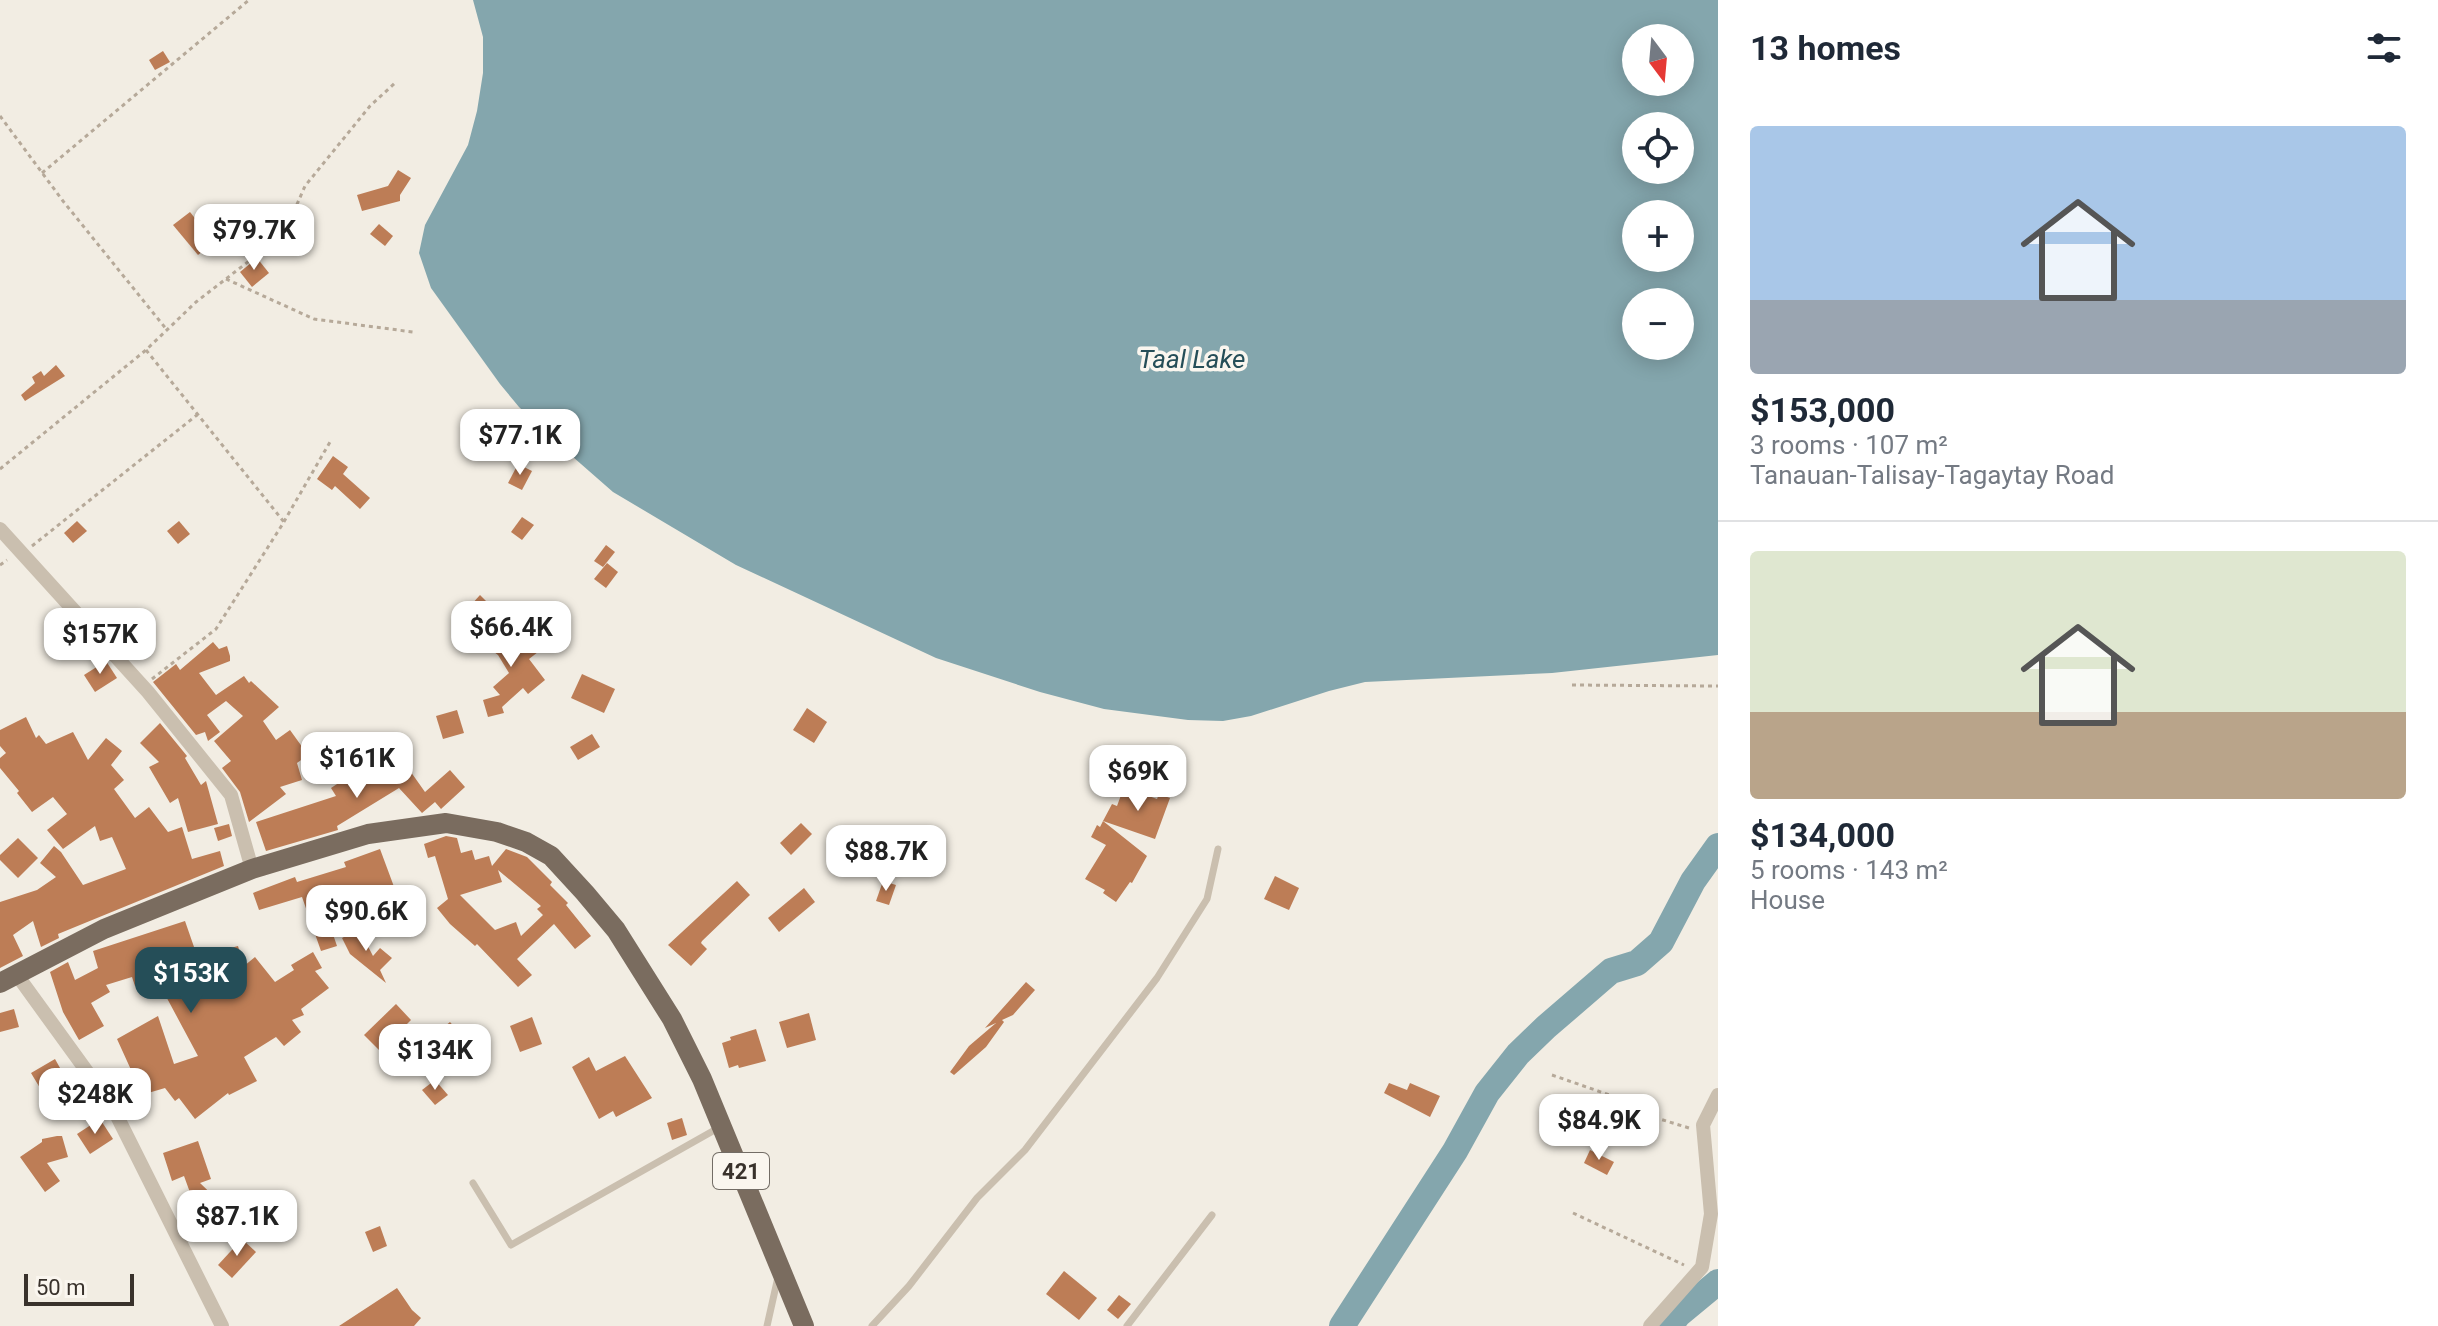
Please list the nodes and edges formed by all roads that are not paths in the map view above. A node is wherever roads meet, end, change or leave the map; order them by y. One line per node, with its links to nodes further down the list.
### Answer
1 (0, 529): 3 (street)
2 (1218, 849): 13 (lane)
3 (252, 869): 4 (main road, 421); 6 (main road, 421)
4 (8, 979): 10 (street)
5 (1718, 1095): 15 (street)
6 (722, 1126): 7 (lane); 9 (main road, 421)
7 (473, 1183)
8 (1212, 1215): 14 (lane)
9 (780, 1267): 11 (lane); 12 (main road, 421)
10 (222, 1326)
11 (767, 1326)
12 (804, 1326)
13 (872, 1326)
14 (1127, 1326)
15 (1650, 1326)

